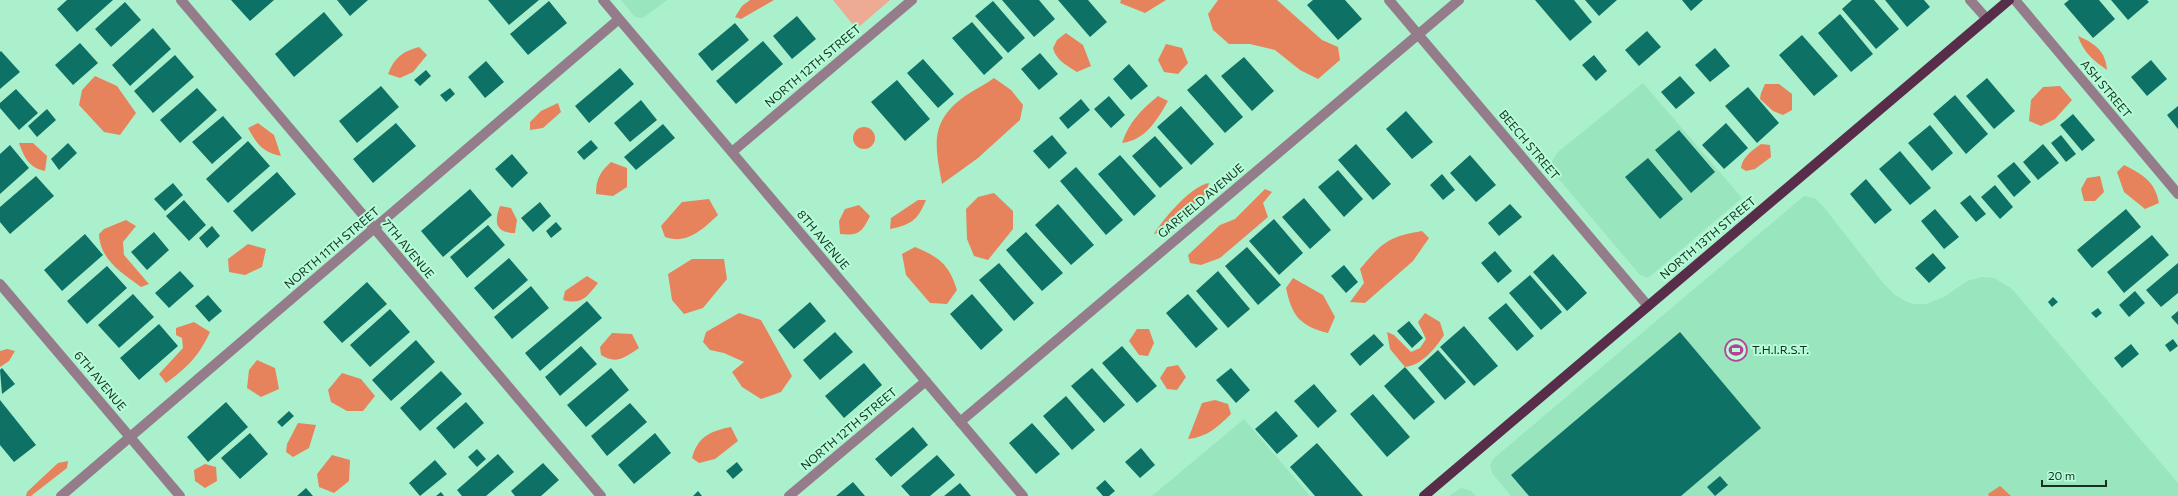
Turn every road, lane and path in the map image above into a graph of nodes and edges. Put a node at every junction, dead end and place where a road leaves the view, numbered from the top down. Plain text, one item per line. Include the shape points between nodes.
1 (181, 0) edge
2 (603, 0) edge
3 (912, 0) edge
4 (1390, 0) edge
5 (1459, 0) edge
6 (1970, 0) edge
7 (2009, 0) edge
8 (2015, 0) edge
9 (619, 19) junction
10 (1987, 19) junction
11 (1418, 34) junction
12 (732, 152) junction
13 (2178, 194) edge
14 (374, 228) junction
15 (0, 284) edge
16 (1648, 306) junction
17 (926, 381) junction
18 (960, 422) junction
19 (130, 437) junction
20 (61, 496) edge
21 (180, 496) edge
22 (601, 496) edge
23 (789, 496) edge
24 (1023, 496) edge
25 (1424, 496) edge

1 - 14 street, 7TH AVENUE
2 - 9 street, 8TH AVENUE
3 - 12 street, NORTH 12TH STREET
4 - 11 street, BEECH STREET
5 - 11 street, GARFIELD AVENUE
6 - 10 street
7 - 10 main road, NORTH 13TH STREET
8 - 13 street, ASH STREET
9 - 12 street, 8TH AVENUE
9 - 14 street, NORTH 11TH STREET
10 - 16 main road, NORTH 13TH STREET
11 - 16 street, BEECH STREET
11 - 18 street, GARFIELD AVENUE
12 - 17 street, 8TH AVENUE
14 - 19 street, NORTH 11TH STREET
14 - 22 street, 7TH AVENUE
15 - 19 street, 6TH AVENUE
16 - 25 main road, NORTH 13TH STREET
17 - 18 street, 8TH AVENUE
17 - 23 street, NORTH 12TH STREET
18 - 24 street, 8TH AVENUE
19 - 20 street, NORTH 11TH STREET
19 - 21 street, 6TH AVENUE

